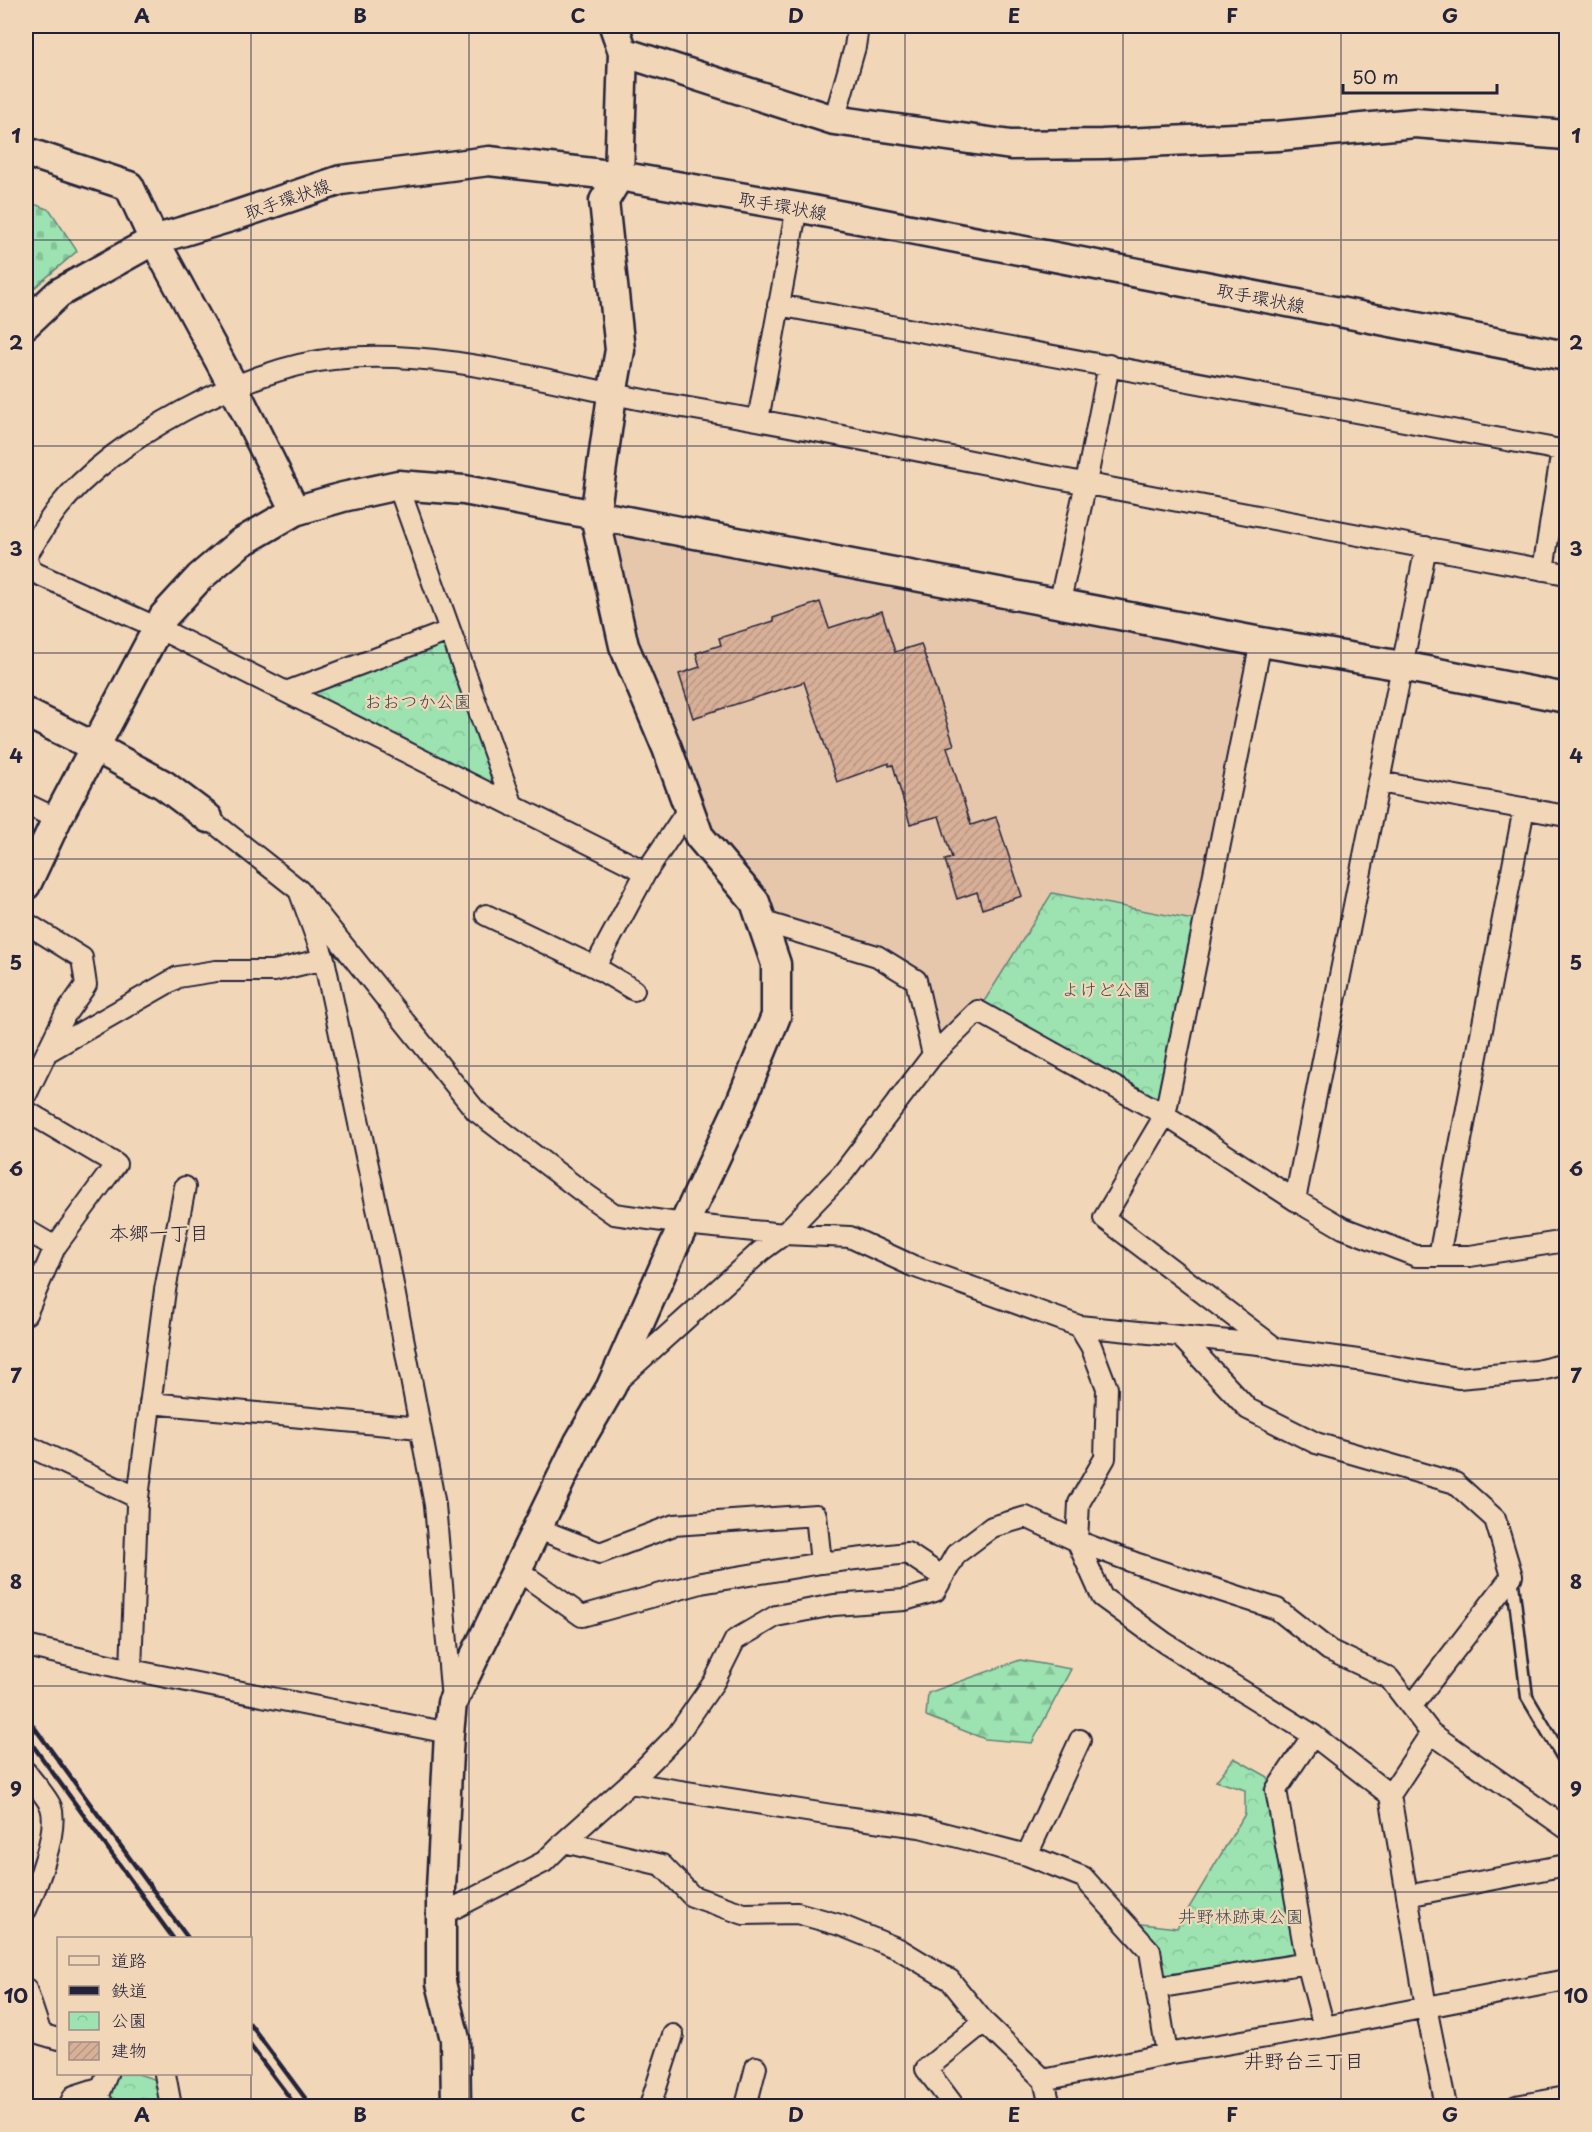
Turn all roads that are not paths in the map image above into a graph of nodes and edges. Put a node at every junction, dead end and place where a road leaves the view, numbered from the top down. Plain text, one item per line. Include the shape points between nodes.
1 (614, 26) edge
2 (858, 26) edge
3 (623, 52) junction
4 (834, 120) junction
5 (1566, 135) edge
6 (26, 152) edge
7 (619, 176) junction
8 (796, 207) junction
9 (154, 240) junction
10 (779, 303) junction
11 (26, 324) edge
12 (1566, 356) edge
13 (1109, 365) junction
14 (233, 388) junction
15 (612, 395) junction
16 (758, 420) junction
17 (1564, 451) edge
18 (1086, 483) junction
19 (398, 485) junction
20 (295, 511) junction
21 (595, 516) junction
22 (1426, 547) junction
23 (1543, 570) junction
24 (1566, 574) edge
25 (1059, 604) junction
26 (158, 628) junction
27 (449, 631) junction
28 (1261, 642) junction
29 (1402, 666) junction
30 (286, 692) junction
31 (1566, 698) edge
32 (26, 713) edge
33 (95, 747) junction
34 (1379, 782) junction
35 (26, 804) edge
36 (513, 806) junction
37 (689, 808) junction
38 (1524, 808) junction
39 (1566, 816) edge
40 (208, 818) joint
41 (57, 819) junction
42 (646, 872) junction
43 (26, 885) edge
44 (298, 890) junction
45 (486, 915) dead end
46 (761, 921) junction
47 (26, 924) edge
48 (324, 959) junction
49 (595, 967) junction
50 (634, 990) dead end
51 (47, 1052) junction
52 (933, 1055) junction
53 (26, 1095) edge
54 (26, 1111) edge
55 (1166, 1115) junction
56 (185, 1187) dead end
57 (1295, 1200) junction
58 (684, 1224) junction
59 (26, 1230) edge
60 (784, 1234) junction
61 (1566, 1240) edge
62 (56, 1247) junction
63 (1439, 1256) junction
64 (26, 1314) edge
65 (1079, 1326) junction
66 (1180, 1336) junction
67 (1276, 1349) junction
68 (1566, 1364) edge
69 (611, 1387) junction
70 (150, 1403) junction
71 (420, 1428) junction
72 (26, 1445) edge
73 (138, 1498) junction
74 (536, 1528) junction
75 (1077, 1541) junction
76 (821, 1563) junction
77 (516, 1569) junction
78 (1512, 1576) junction
79 (944, 1577) junction
80 (26, 1646) edge
81 (131, 1670) junction
82 (452, 1703) junction
83 (1411, 1707) junction
84 (448, 1733) junction
85 (1431, 1733) junction
86 (1313, 1735) junction
87 (1080, 1740) dead end
88 (1566, 1763) edge
89 (26, 1772) edge
90 (630, 1783) junction
91 (1390, 1795) junction
92 (1566, 1828) edge
93 (564, 1842) junction
94 (1027, 1855) junction
95 (1566, 1865) edge
96 (31, 1887) edge
97 (1407, 1896) junction
98 (26, 1911) edge
99 (441, 1915) junction
100 (1307, 1964) junction
101 (1566, 1980) edge
102 (1156, 1988) junction
103 (26, 1989) edge
104 (1426, 2007) junction
105 (984, 2022) junction
106 (1324, 2027) junction
107 (673, 2035) dead end
108 (57, 2039) edge
109 (1167, 2054) junction
110 (756, 2067) dead end
111 (165, 2075) edge
112 (1044, 2080) junction
113 (104, 2089) edge
114 (1566, 2097) edge
115 (69, 2106) edge
116 (171, 2106) edge
117 (456, 2106) edge
118 (650, 2106) edge
119 (746, 2106) edge
120 (954, 2106) edge
121 (1050, 2106) edge
122 (1446, 2106) edge
123 (1516, 2106) edge

1 - 3 street
2 - 4 street
3 - 4 street
3 - 7 street
4 - 5 street via 1011,145 1278,136 1415,123
6 - 9 street via 129,186
7 - 8 street, 取手環状線
7 - 9 street, 取手環状線 via 489,161 341,180
7 - 15 street via 604,201 620,350
8 - 10 street
8 - 12 street, 取手環状線
9 - 11 street, 取手環状線 via 59,293
9 - 14 street
10 - 13 street
10 - 16 street
13 - 17 street
13 - 18 street
14 - 15 street via 276,371 332,359 419,357 523,374
14 - 20 street
14 - 26 street via 181,411 105,460 58,507 27,556 31,571
15 - 16 street
15 - 21 street
16 - 18 street
17 - 23 street
18 - 22 street
18 - 25 street
19 - 20 street
19 - 21 street via 464,490
19 - 27 street
20 - 26 street via 240,543 200,577
21 - 25 street
21 - 37 street via 624,646
22 - 23 street
22 - 29 street
23 - 24 street
25 - 28 street
26 - 30 street
26 - 33 street
27 - 30 street
27 - 36 street
28 - 29 street
28 - 55 street
29 - 31 street
29 - 34 street
30 - 36 street
32 - 33 street
33 - 40 street via 164,785
33 - 41 street
34 - 38 street
34 - 57 street
35 - 41 street
36 - 42 street
37 - 42 street
37 - 46 street via 699,836 755,902
38 - 39 street
38 - 63 street
40 - 44 street
41 - 43 street
42 - 49 street
44 - 48 street
44 - 58 street via 476,1111 614,1214
45 - 49 street
46 - 52 street via 877,956 916,980
46 - 58 street via 776,964 776,1016
47 - 51 street via 82,958 86,985 65,1015
48 - 51 street via 274,971 216,971 178,977
48 - 71 street
49 - 50 street
51 - 53 street
52 - 55 street via 978,1011
52 - 60 street via 843,1173
54 - 62 street via 116,1164
55 - 57 street
55 - 67 street via 1104,1218
56 - 70 street via 165,1290
57 - 63 street via 1343,1228 1416,1256
58 - 60 street
58 - 69 street
59 - 62 street
60 - 65 street via 850,1238 913,1266
60 - 69 street
61 - 63 street via 1470,1256
62 - 64 street
65 - 66 street
65 - 75 street via 1107,1388 1104,1458 1079,1503
66 - 67 street
66 - 78 street via 1248,1410 1317,1443 1455,1483 1495,1519
67 - 68 street via 1458,1378 1537,1371
69 - 74 street
70 - 71 street
70 - 73 street
71 - 82 street via 435,1504
72 - 73 street
73 - 81 street
74 - 76 street via 600,1553 674,1525 816,1515
74 - 77 street
75 - 79 street via 1026,1517 992,1527 956,1554
75 - 83 street via 1277,1608 1329,1650 1389,1678
75 - 86 street via 1102,1597 1165,1643
76 - 77 street via 701,1583 582,1616
76 - 79 street via 907,1553
77 - 82 street
78 - 83 street
78 - 88 lane via 1527,1697
79 - 90 street via 935,1591 905,1600 834,1605 776,1616 735,1640 714,1682 677,1735
80 - 81 street
81 - 84 street
82 - 84 street
83 - 85 street
84 - 99 street
85 - 91 street
85 - 92 street
86 - 91 street
86 - 100 street via 1276,1790
87 - 94 street
89 - 96 street via 51,1806 52,1836
90 - 93 street
90 - 94 street via 920,1827
91 - 97 street
93 - 99 street via 544,1862
93 - 105 street via 662,1865 692,1896 744,1914 796,1913 840,1925 899,1949 950,1980
94 - 102 street via 1083,1877 1150,1951
95 - 97 street
96 - 98 street
97 - 104 street
99 - 117 street via 441,1983 455,2039
100 - 102 street
100 - 106 street
101 - 104 street
102 - 109 street
103 - 108 street via 41,2034
104 - 106 street
104 - 122 street
105 - 112 street
105 - 120 street via 926,2069
106 - 109 street
107 - 118 street
109 - 112 street
110 - 119 street
111 - 116 street
112 - 121 street
113 - 115 street via 74,2096
114 - 123 street

